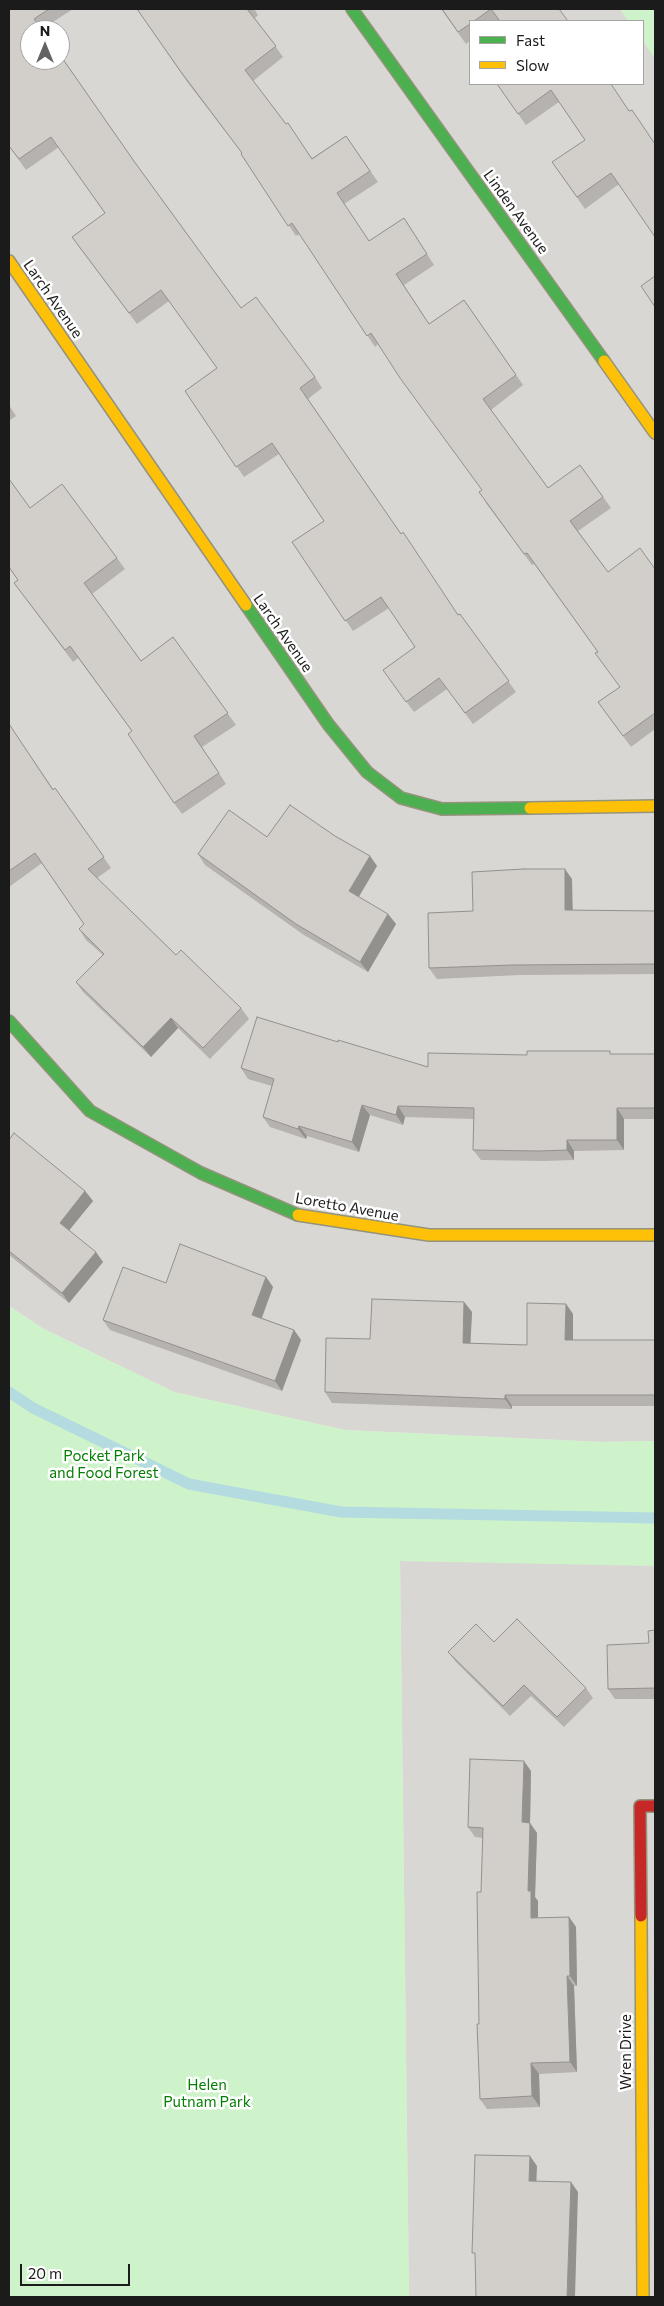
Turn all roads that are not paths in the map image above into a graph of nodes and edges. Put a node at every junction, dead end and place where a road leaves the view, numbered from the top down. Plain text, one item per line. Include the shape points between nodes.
1 (352, 9) edge
2 (9, 262) edge
3 (655, 432) edge
4 (655, 806) edge
5 (9, 1021) edge
6 (655, 1235) edge
7 (655, 1806) edge
8 (643, 2297) edge

1 - 3 street, Linden Avenue
2 - 4 street, Larch Avenue via 328,724 367,772 401,798 442,810
5 - 6 street, Loretto Avenue via 90,1111 201,1173 292,1214 429,1235
7 - 8 street, Wren Drive via 640,1806

